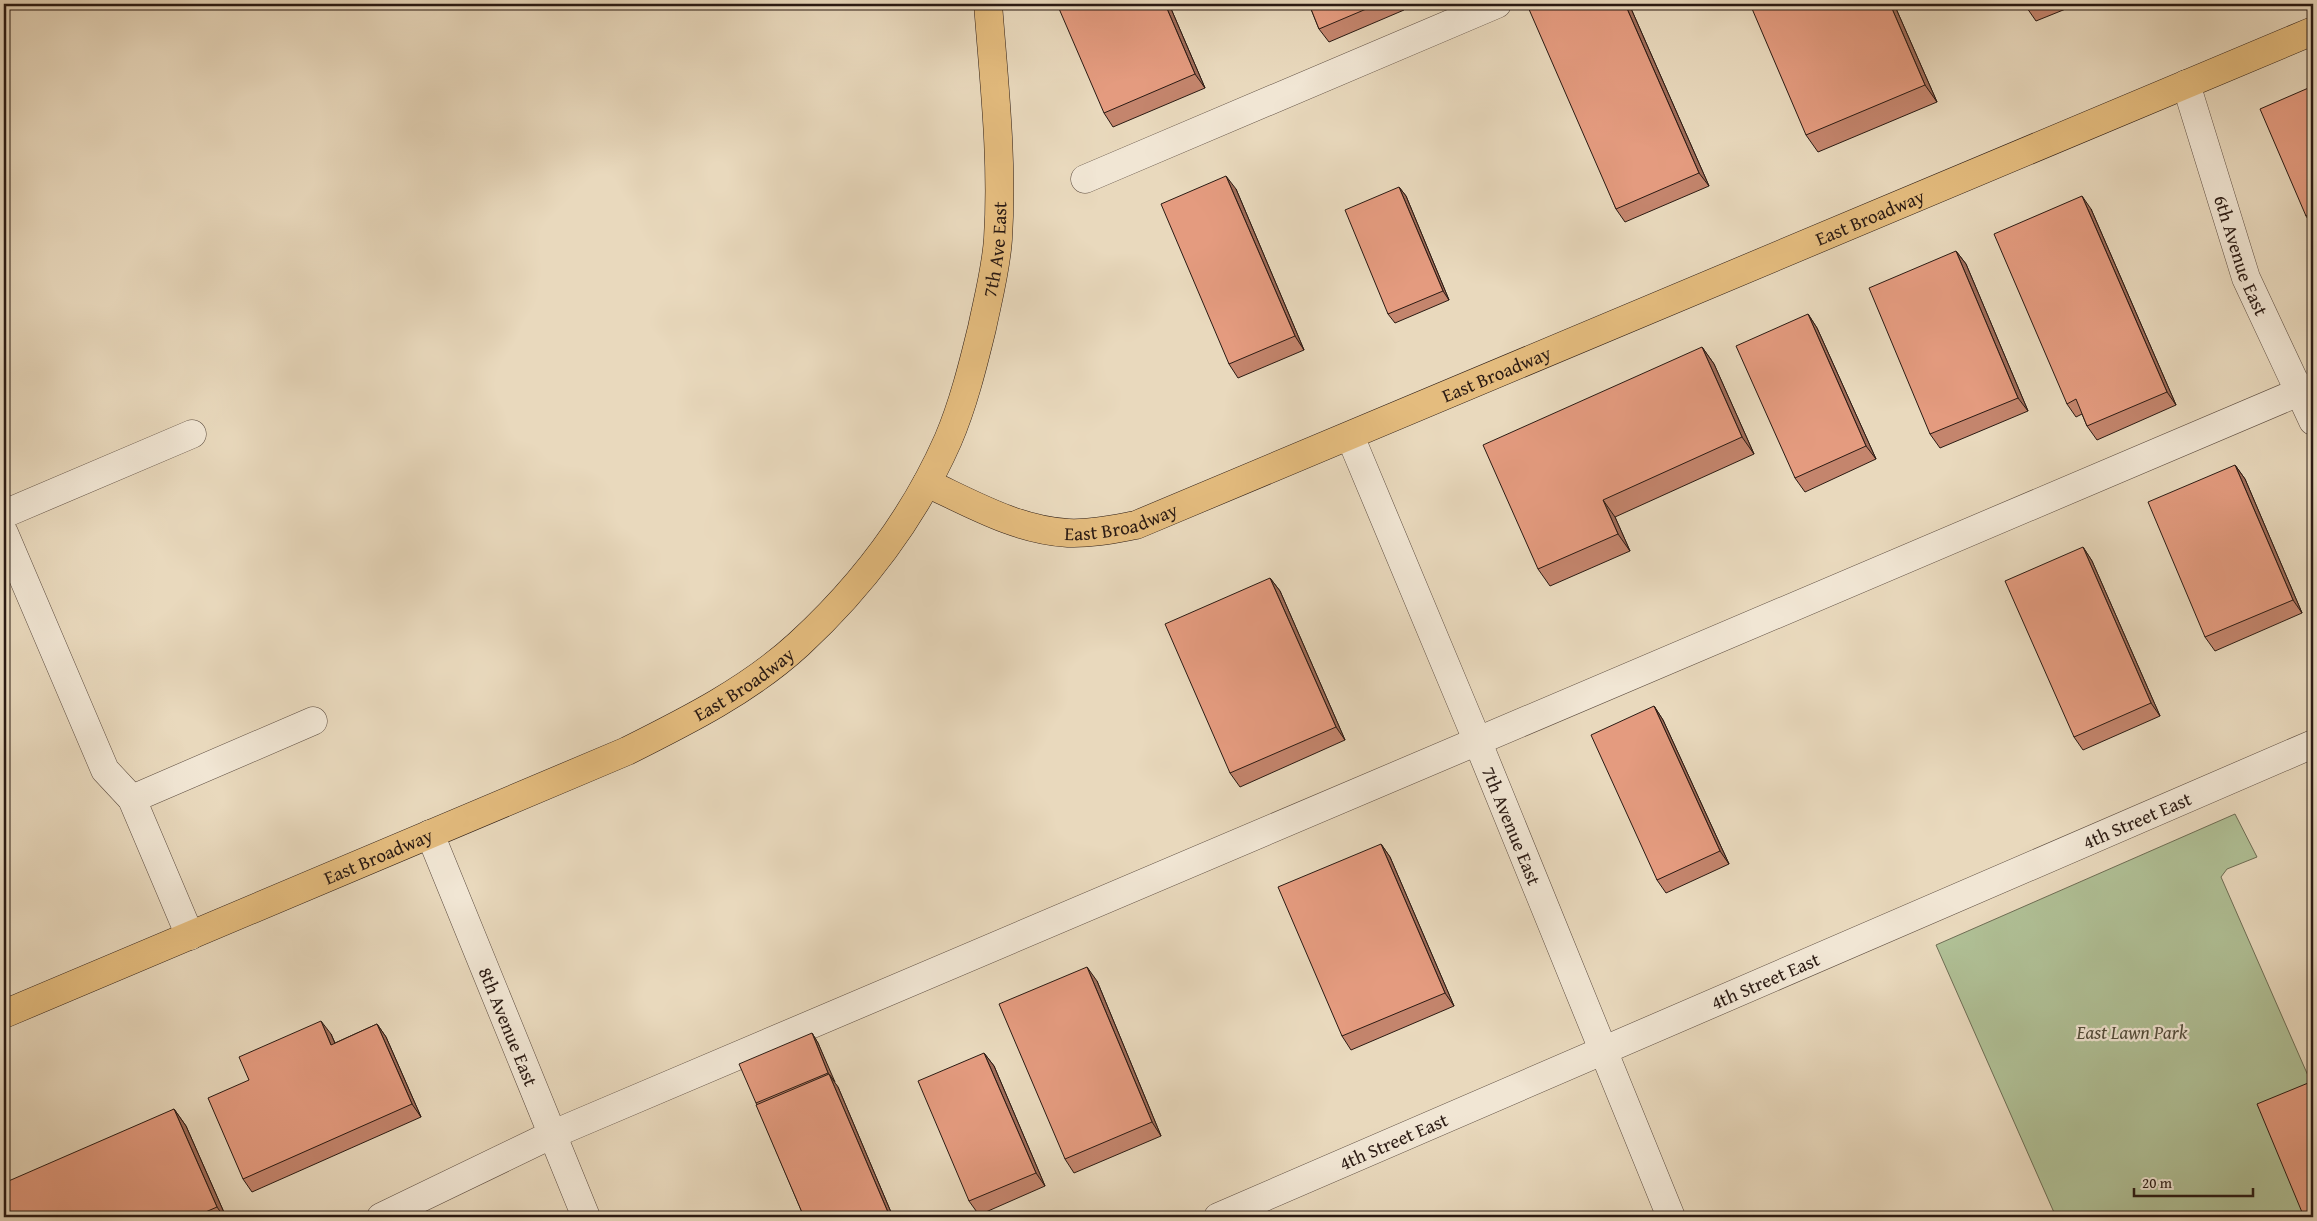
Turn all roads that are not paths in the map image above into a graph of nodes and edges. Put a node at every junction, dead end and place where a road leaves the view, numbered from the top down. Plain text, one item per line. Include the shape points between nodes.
1 (988, 4) edge
2 (1497, 4) edge
3 (2313, 31) edge
4 (2186, 84) junction
5 (1085, 178) dead end
6 (2306, 389) edge
7 (2313, 420) edge
8 (192, 434) dead end
9 (1350, 436) junction
10 (927, 483) junction
11 (4, 514) edge
12 (4, 533) edge
13 (313, 721) dead end
14 (1477, 740) junction
15 (2313, 744) edge
16 (132, 799) junction
17 (430, 834) junction
18 (190, 936) junction
19 (4, 1014) edge
20 (1604, 1050) junction
21 (551, 1134) junction
22 (381, 1217) edge
23 (586, 1217) edge
24 (1218, 1217) edge
25 (1671, 1217) edge

1 - 10 main road, 7th Ave East via 998,126 998,241 974,361 948,439
2 - 5 street
3 - 4 main road, East Broadway
4 - 6 street, 6th Avenue East via 2246,278
4 - 9 main road, East Broadway
6 - 7 street, 6th Avenue East
6 - 14 street
8 - 11 street
9 - 10 main road, East Broadway via 1136,525 1100,532 1067,533 1030,527 995,516
9 - 14 street, 7th Avenue East
10 - 17 main road, East Broadway via 893,538 850,591 799,644 743,687 684,723 627,751
12 - 16 street via 105,770
13 - 16 street
14 - 20 street, 7th Avenue East
14 - 21 street
15 - 20 street, 4th Street East
16 - 18 street
17 - 18 main road, East Broadway
17 - 21 street, 8th Avenue East
18 - 19 main road, East Broadway
20 - 24 street, 4th Street East
20 - 25 street, 7th Avenue East
21 - 22 street
21 - 23 street, 8th Avenue East

